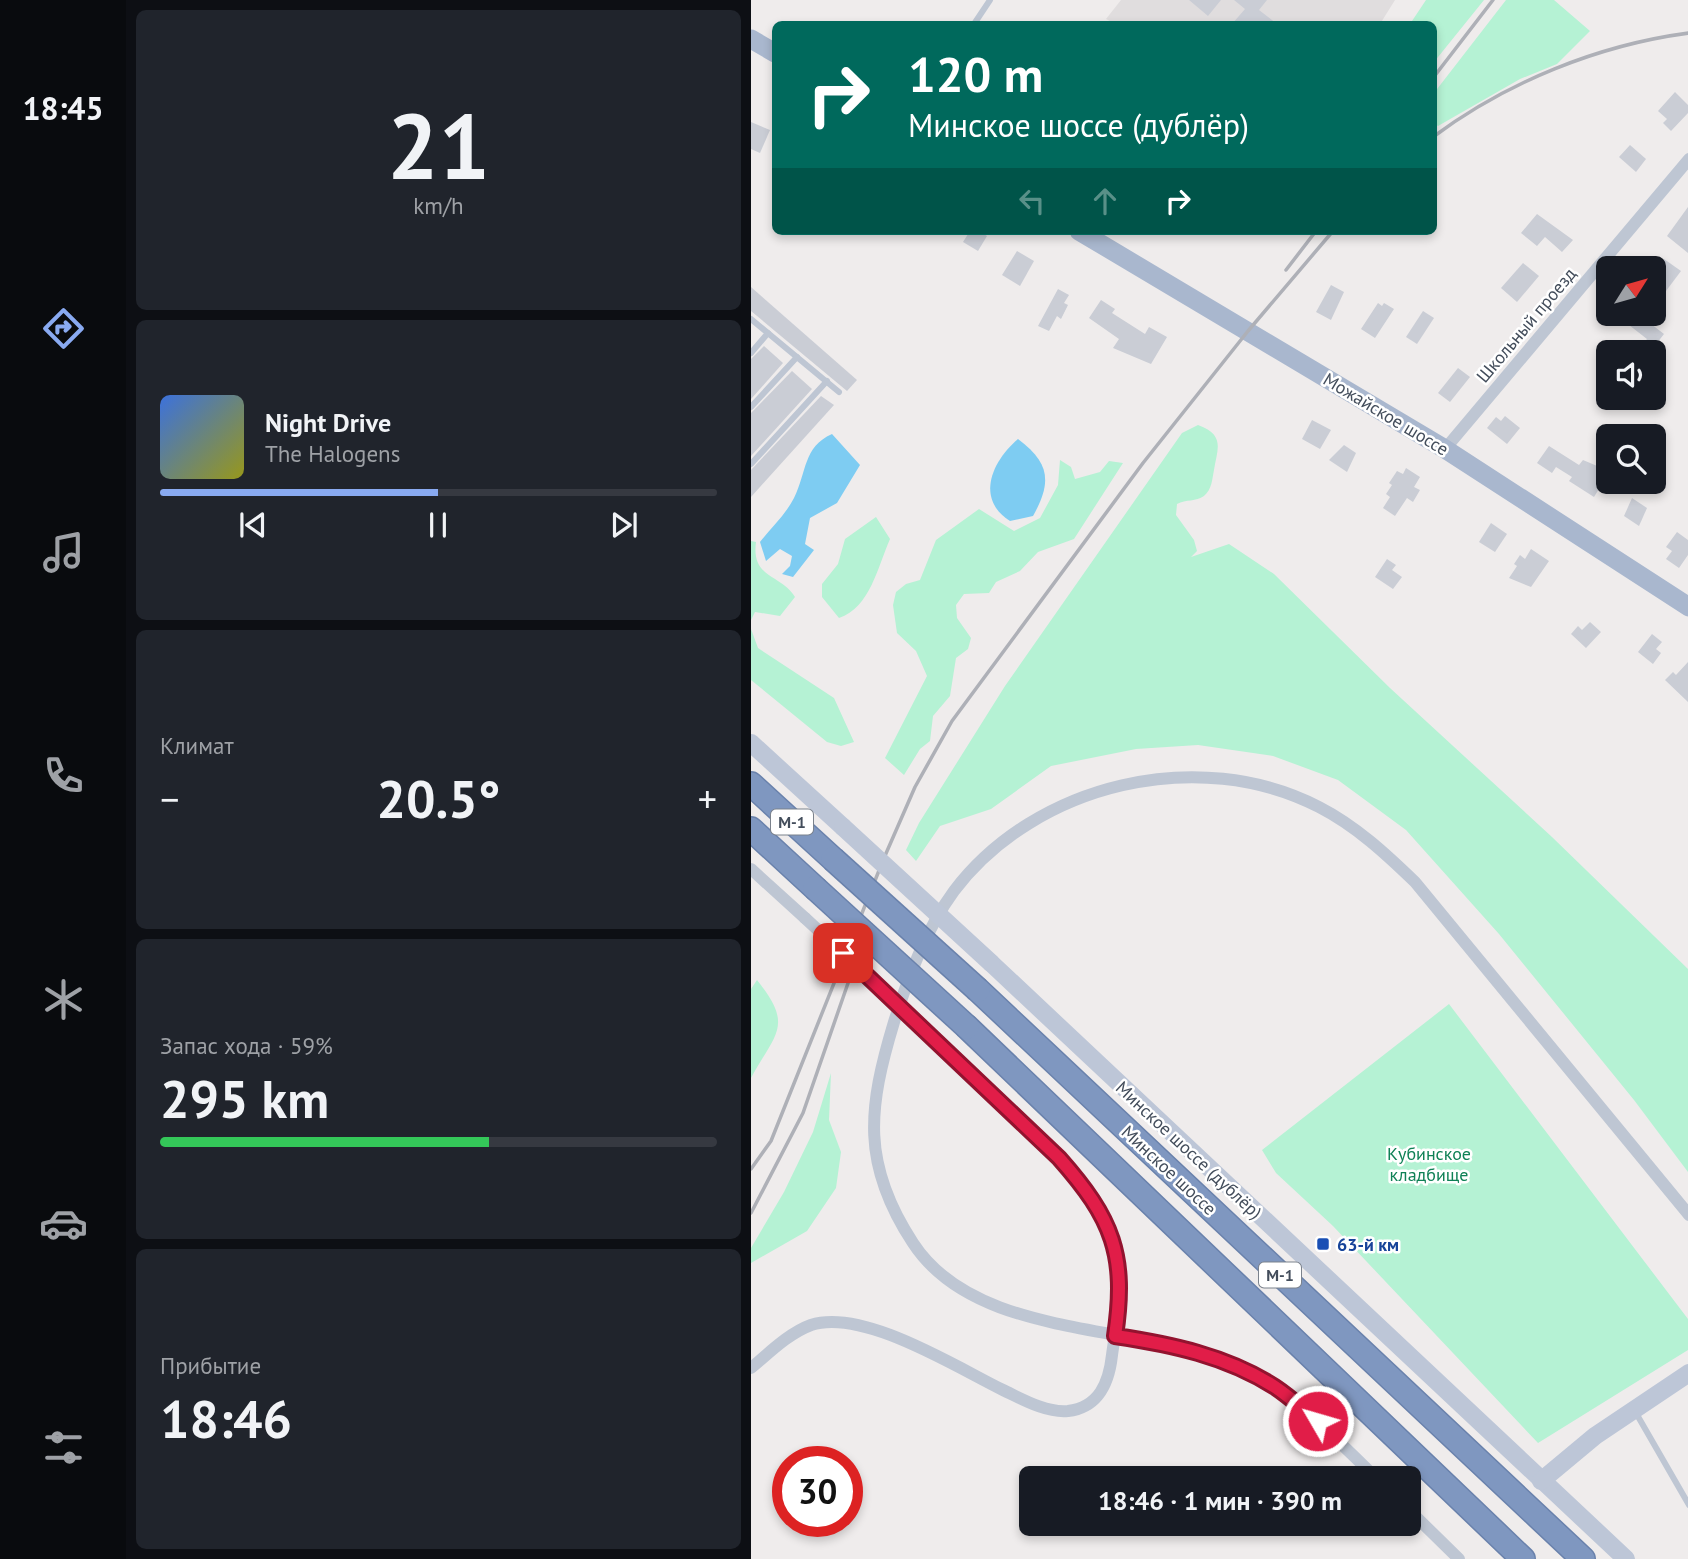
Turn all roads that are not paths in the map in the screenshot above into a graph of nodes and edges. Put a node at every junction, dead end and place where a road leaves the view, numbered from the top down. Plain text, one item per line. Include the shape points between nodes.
1 (990, 0) edge
2 (976, 21) edge
3 (751, 39) edge
4 (772, 51) edge
5 (1688, 159) edge
6 (1086, 235) edge
7 (751, 319) edge
8 (769, 334) junction
9 (751, 353) edge
10 (797, 357) junction
11 (827, 381) junction
12 (839, 392) dead end
13 (751, 407) edge
14 (1445, 449) junction
15 (751, 464) edge
16 (1688, 607) edge
17 (751, 743) edge
18 (751, 784) edge
19 (751, 829) edge
20 (751, 869) edge
21 (1688, 1215) edge
22 (1115, 1336) junction
23 (751, 1368) edge
24 (1688, 1373) edge
25 (1634, 1409) junction
26 (1364, 1466) edge
27 (1541, 1481) junction
28 (1688, 1505) edge
29 (1421, 1522) edge
30 (1459, 1559) edge
31 (1523, 1559) edge
32 (1583, 1559) edge
33 (1626, 1559) edge

1 - 2 lane
3 - 4 main road
5 - 14 street, Школьный проезд
6 - 14 main road, Можайское шоссе
7 - 8 lane
8 - 9 lane
8 - 10 lane
10 - 11 lane
10 - 13 lane
11 - 12 lane
11 - 15 lane
14 - 16 main road, Можайское шоссе
17 - 27 main road, Минское шоссе (дублёр), bridge
18 - 32 highway, Минское шоссе / М-1, bridge via 978,990
19 - 31 highway, Минское шоссе / М-1, bridge via 967,1027
20 - 22 street, bridge via 955,1057 1088,1190 1110,1229 1119,1264
21 - 22 street via 1458,932 1371,839 1319,806 1265,785 1208,776 1113,786 1024,827 953,892 904,989 879,1071 872,1126 878,1171 895,1211 914,1246 943,1274 979,1298 1020,1314
22 - 23 street via 1104,1387 1094,1402 1065,1411 1034,1405 905,1342 858,1325 812,1325
22 - 26 street via 1174,1345 1274,1387 1318,1421
24 - 25 main road
25 - 27 main road
25 - 28 lane
27 - 33 main road, Минское шоссе (дублёр)
29 - 30 street

